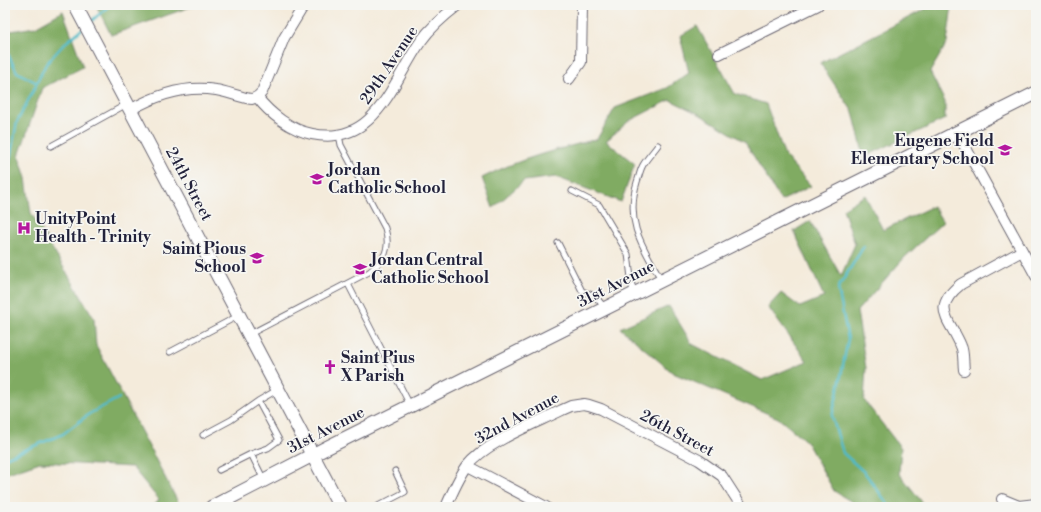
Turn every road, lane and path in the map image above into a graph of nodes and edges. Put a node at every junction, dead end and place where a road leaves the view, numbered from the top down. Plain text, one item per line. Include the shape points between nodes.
1 (75, 5) edge
2 (304, 5) edge
3 (458, 5) edge
4 (582, 5) edge
5 (818, 5) edge
6 (719, 54) dead end
7 (569, 80) dead end
8 (1036, 93) edge
9 (257, 97) junction
10 (129, 107) junction
11 (957, 132) junction
12 (340, 135) junction
13 (658, 145) dead end
14 (51, 146) dead end
15 (572, 191) dead end
16 (558, 243) dead end
17 (1022, 251) junction
18 (1036, 276) edge
19 (662, 280) junction
20 (348, 284) junction
21 (633, 295) junction
22 (606, 308) junction
23 (239, 316) junction
24 (249, 334) junction
25 (170, 352) dead end
26 (964, 370) dead end
27 (278, 390) junction
28 (258, 401) junction
29 (584, 404) joint
30 (410, 406) junction
31 (203, 435) dead end
32 (251, 454) junction
33 (313, 456) junction
34 (468, 466) junction
35 (219, 470) dead end
36 (395, 471) dead end
37 (264, 480) junction
38 (1002, 499) dead end
39 (1036, 504) edge
40 (212, 507) edge
41 (340, 507) edge
42 (376, 507) edge
43 (446, 507) edge
44 (546, 507) edge
45 (742, 507) edge

1 - 10 street, 24th Street
2 - 9 street via 284,38 262,92
3 - 12 street, 29th Avenue via 422,40 378,110 366,123
4 - 7 street via 581,62
5 - 6 street
8 - 11 street, 31st Avenue
9 - 10 street via 252,99 228,92 189,89 163,94
9 - 12 street, 29th Avenue via 267,109 297,129 328,137
10 - 14 lane
10 - 23 street, 24th Street
11 - 17 street
11 - 19 street, 31st Avenue
12 - 20 lane via 342,145 385,228 388,240 381,262
13 - 19 lane via 642,166 634,192 632,210 635,227
15 - 21 lane via 599,205 628,254
16 - 22 lane via 582,291 595,296
17 - 18 street
17 - 26 street via 961,284 946,302 944,315 962,347
19 - 21 street, 31st Avenue
20 - 24 lane
20 - 30 lane
21 - 22 street, 31st Avenue
22 - 30 street, 31st Avenue
23 - 24 street, 24th Street
23 - 25 lane
24 - 27 street, 24th Street
27 - 28 lane
27 - 33 street, 24th Street
28 - 31 lane
28 - 32 lane via 279,440 268,448
29 - 34 street, 32nd Avenue via 562,410 488,447
29 - 45 street, 26th Street via 601,409 712,469 722,476
30 - 33 street, 31st Avenue
32 - 35 lane
32 - 37 lane
33 - 37 street, 31st Avenue
33 - 41 street, 24th Street
34 - 43 street, 32nd Avenue via 457,482
34 - 44 street
36 - 42 lane via 405,492
37 - 40 street, 31st Avenue
38 - 39 street via 1019,506

